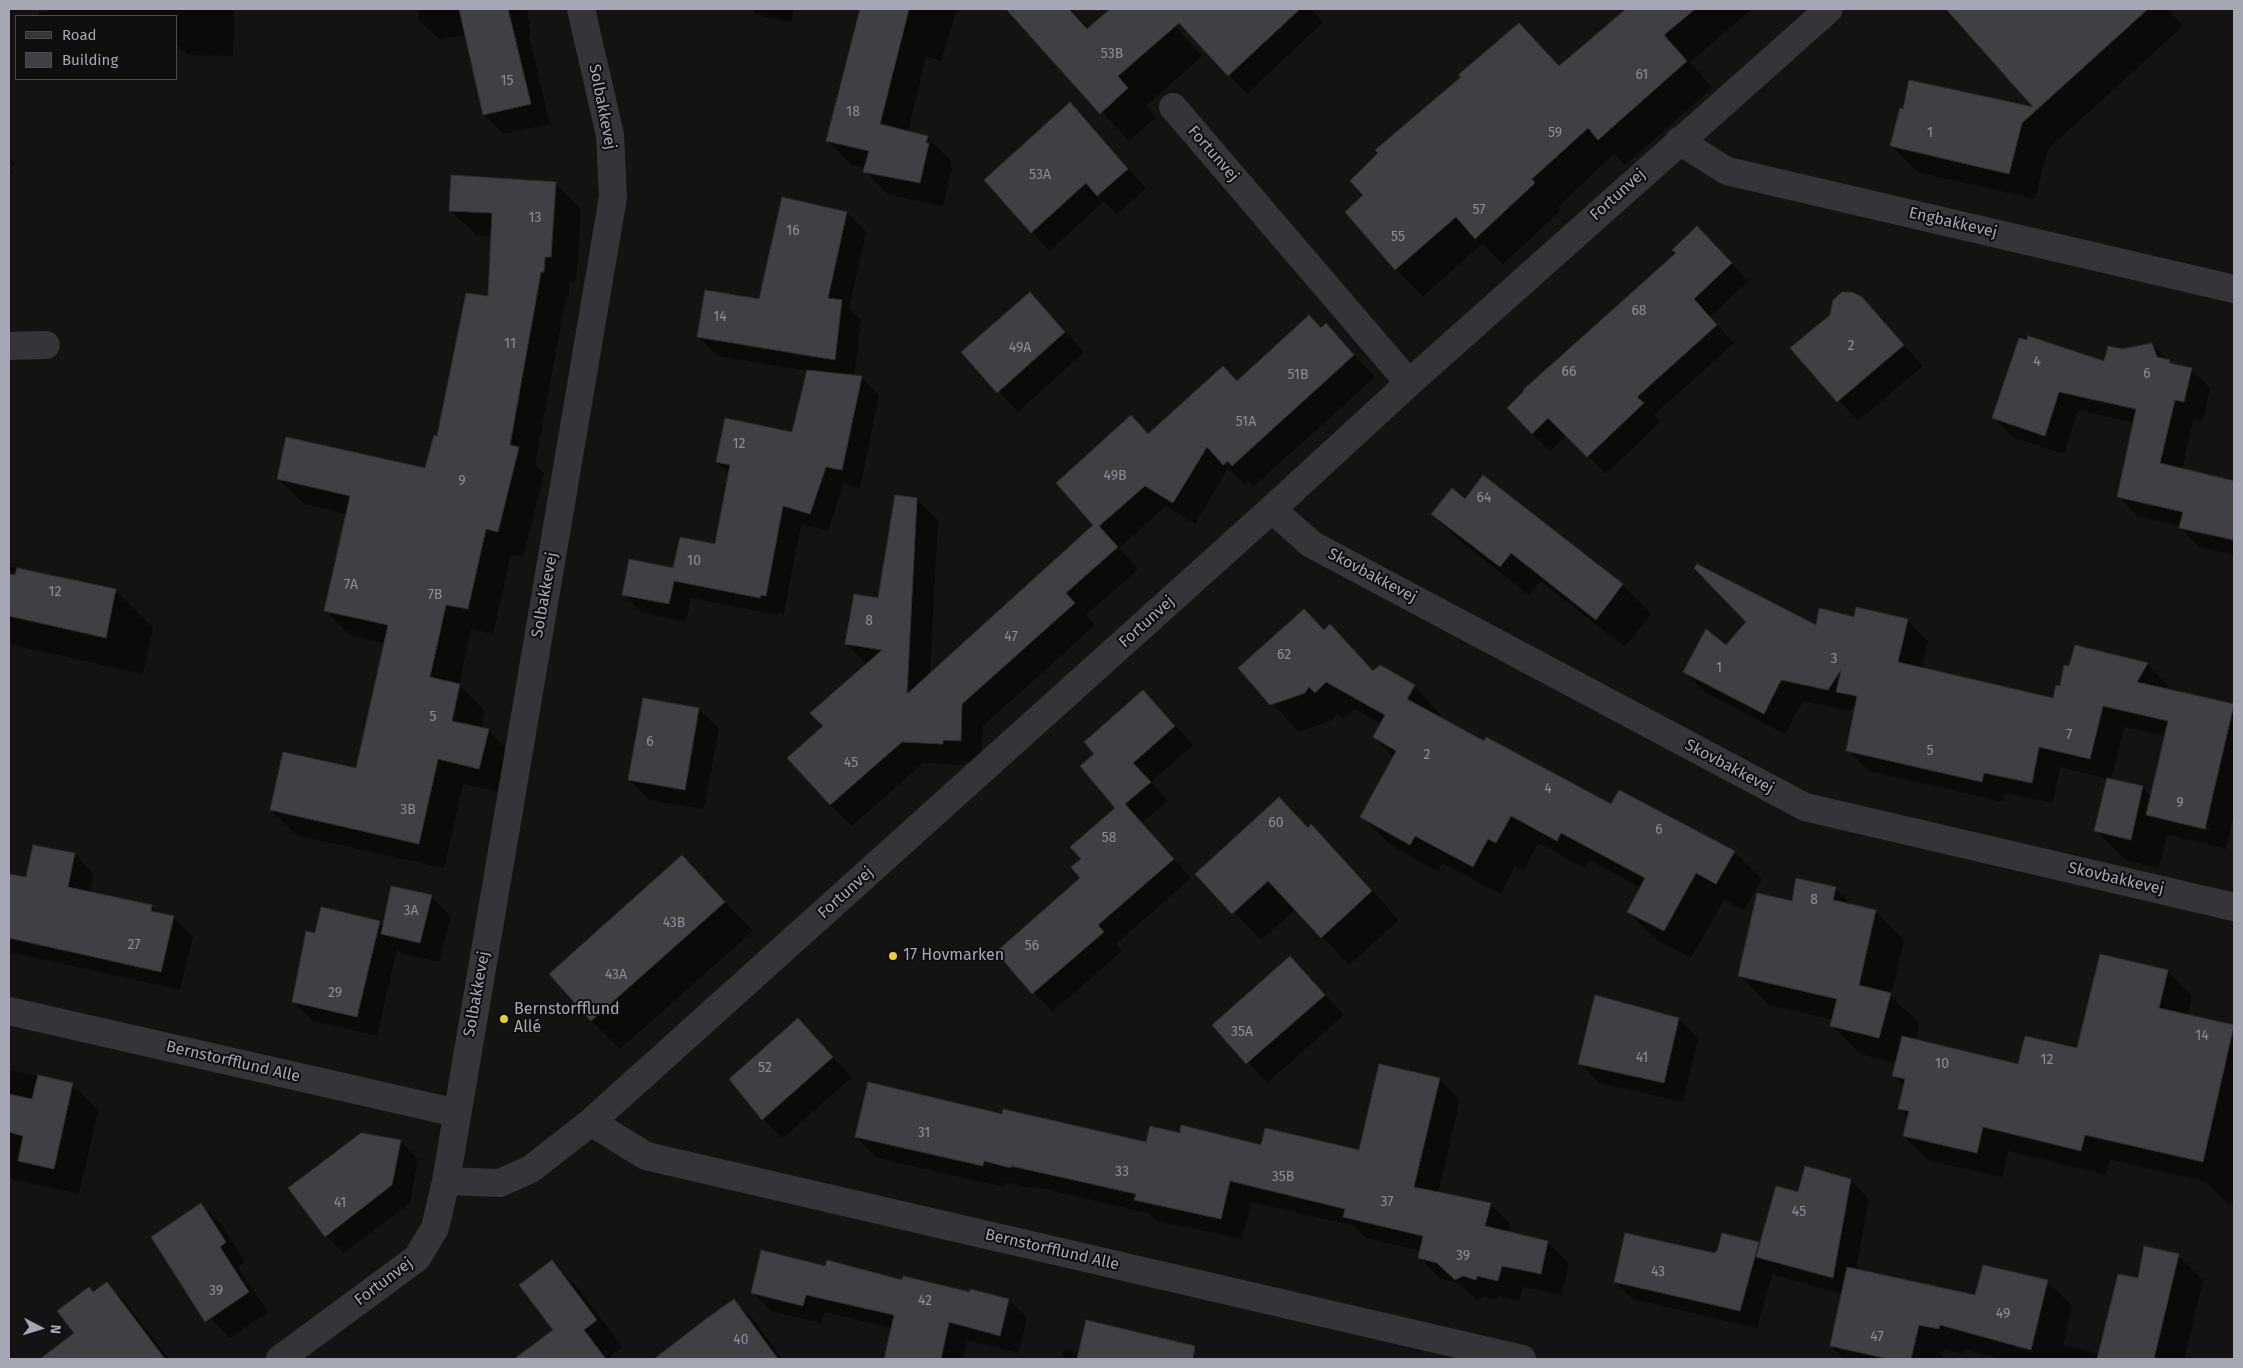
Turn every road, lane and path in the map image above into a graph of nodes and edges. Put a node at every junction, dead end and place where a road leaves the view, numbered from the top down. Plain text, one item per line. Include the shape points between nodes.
1 (581, 9) edge
2 (1829, 9) edge
3 (1173, 107) dead end
4 (1679, 141) junction
5 (2234, 289) edge
6 (46, 345) dead end
7 (9, 346) edge
8 (1409, 382) junction
9 (1272, 509) junction
10 (2234, 907) edge
11 (9, 1011) edge
12 (457, 1113) junction
13 (591, 1122) junction
14 (446, 1182) junction
15 (280, 1359) edge
16 (1522, 1359) edge

1 - 12 street, Solbakkevej via 610,136 613,197
2 - 4 street, Fortunvej
3 - 8 street, Fortunvej
4 - 5 street, Engbakkevej via 1727,171
4 - 8 street, Fortunvej
6 - 7 street
8 - 9 street, Fortunvej
9 - 10 street, Skovbakkevej via 1311,544 1805,807
9 - 13 street, Fortunvej
11 - 12 street, Bernstorfflund Alle
12 - 14 street, Solbakkevej
13 - 14 street, Fortunvej via 531,1168 500,1183
13 - 16 street, Bernstorfflund Alle via 646,1156
14 - 15 street, Fortunvej via 434,1228 416,1258

